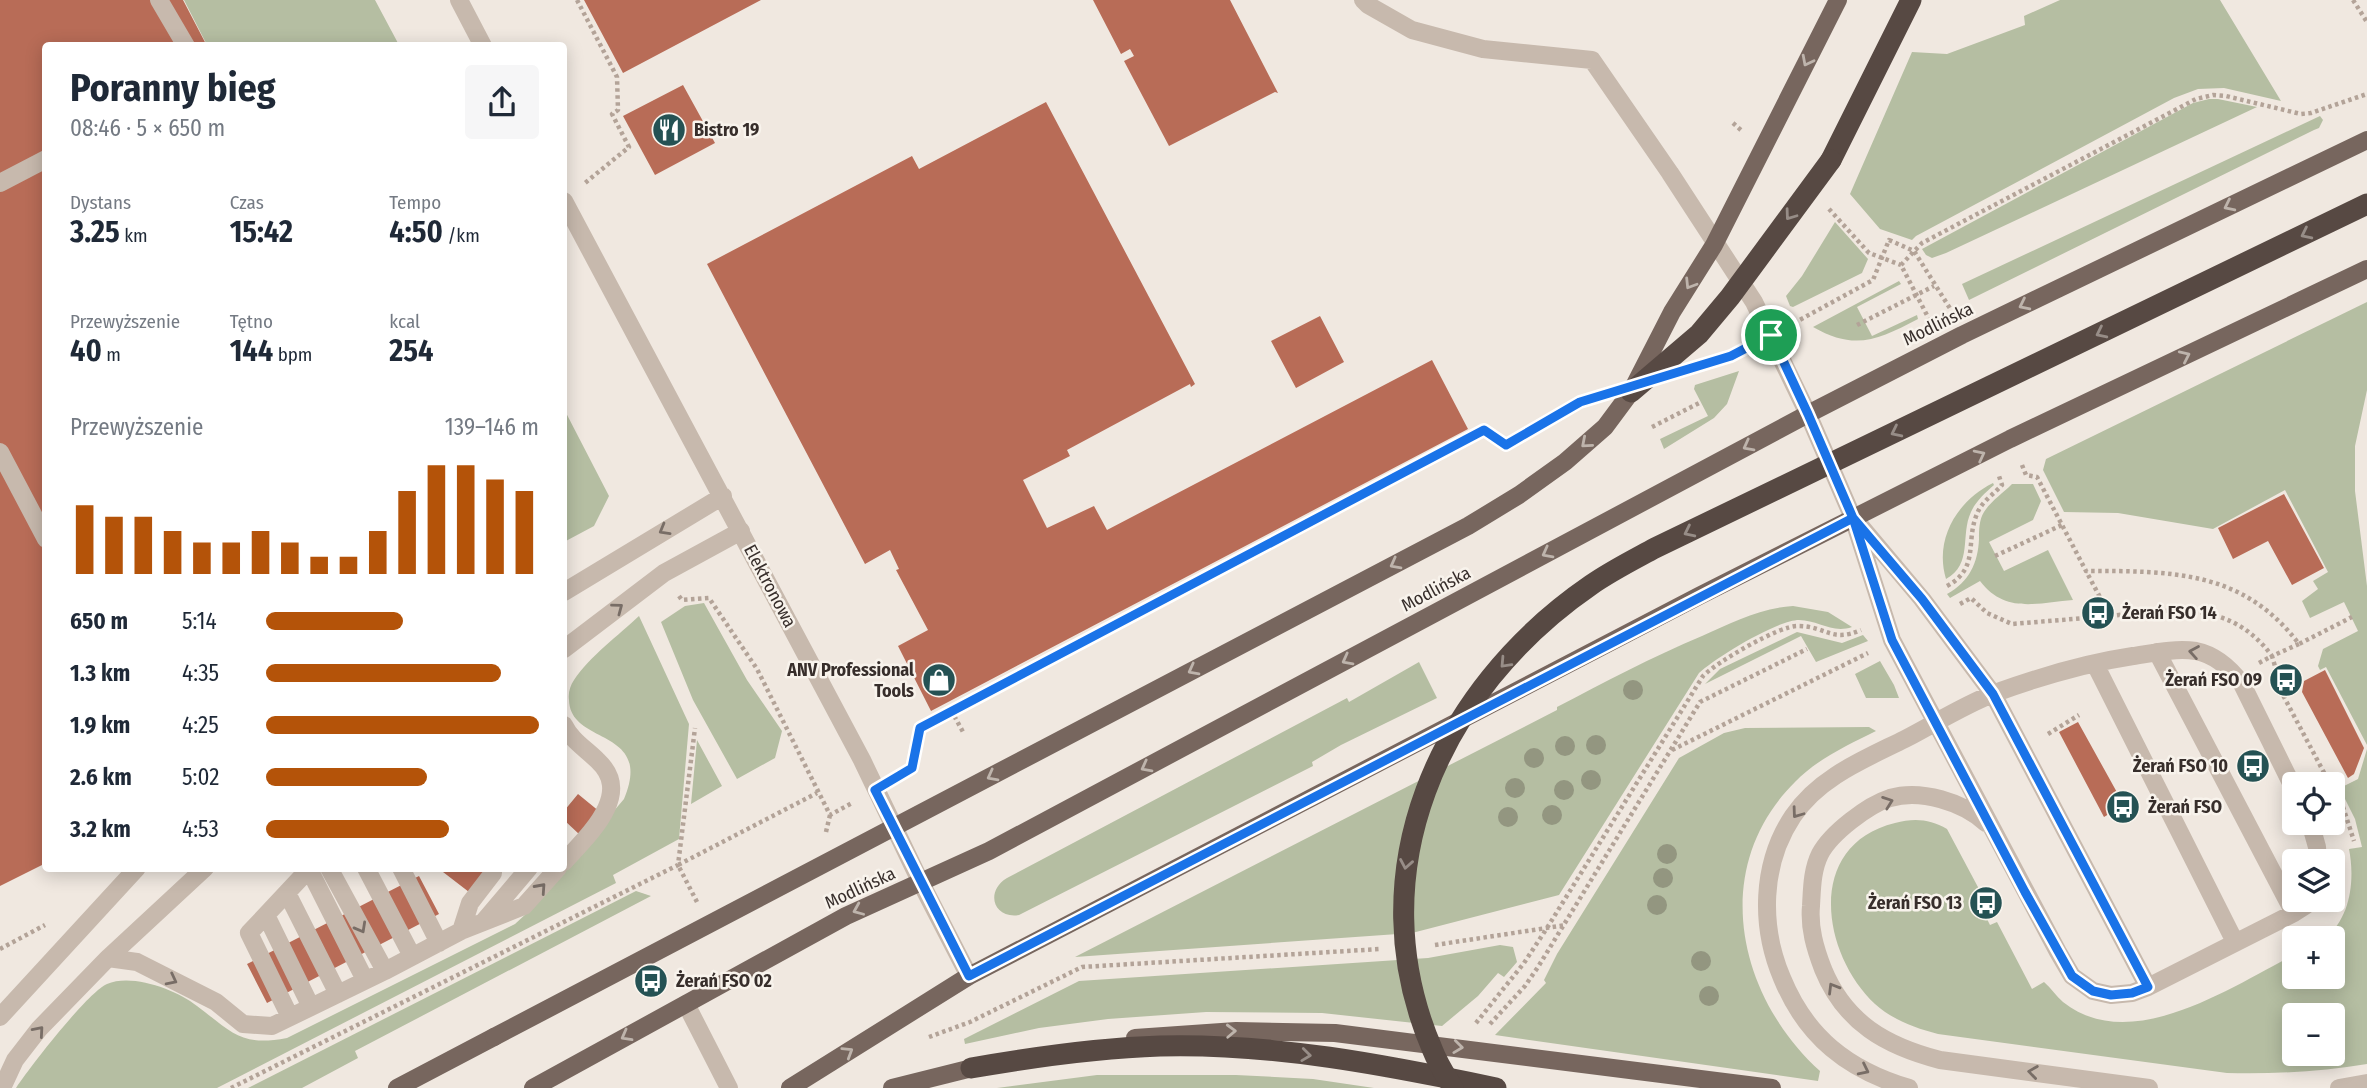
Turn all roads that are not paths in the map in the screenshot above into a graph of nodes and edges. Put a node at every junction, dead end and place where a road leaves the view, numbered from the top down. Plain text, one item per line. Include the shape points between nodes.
1 (159, 0) edge
2 (459, 0) edge
3 (1363, 0) edge
4 (1838, 0) edge
5 (1911, 0) edge
6 (184, 42) edge
7 (481, 42) edge
8 (2367, 141) edge
9 (42, 161) edge
10 (0, 183) edge
11 (2367, 204) edge
12 (567, 207) edge
13 (2367, 270) edge
14 (1631, 392) junction
15 (1808, 414) junction
16 (0, 452) edge
17 (723, 496) junction
18 (1853, 518) junction
19 (42, 531) edge
20 (741, 531) junction
21 (567, 590) edge
22 (567, 650) edge
23 (2157, 652) junction
24 (2095, 664) junction
25 (1993, 694) junction
26 (1935, 723) junction
27 (567, 734) edge
28 (2286, 772) edge
29 (1994, 834) junction
30 (567, 858) edge
31 (134, 872) edge
32 (201, 872) edge
33 (306, 872) edge
34 (311, 872) edge
35 (331, 872) edge
36 (368, 872) edge
37 (403, 872) edge
38 (493, 872) edge
39 (526, 872) edge
40 (554, 872) edge
41 (921, 883) junction
42 (287, 893) junction
43 (2294, 913) joint
44 (266, 915) junction
45 (482, 923) junction
46 (461, 931) junction
47 (2235, 942) junction
48 (439, 943) junction
49 (412, 956) junction
50 (108, 958) junction
51 (385, 971) junction
52 (969, 976) junction
53 (365, 980) junction
54 (2148, 987) junction
55 (338, 994) junction
56 (686, 1004) junction
57 (311, 1007) junction
58 (0, 1017) edge
59 (290, 1017) junction
60 (971, 1068) junction
61 (2367, 1083) edge
62 (2, 1088) edge
63 (397, 1088) edge
64 (533, 1088) edge
65 (729, 1088) edge
66 (790, 1088) edge
67 (892, 1088) edge
68 (1453, 1088) edge
69 (1496, 1088) edge
70 (1772, 1088) edge
71 (1909, 1088) edge
72 (2149, 1088) edge
73 (2339, 1088) edge

1 - 6 street
2 - 7 street
3 - 15 street via 1412,30 1483,49 1592,60 1754,302
4 -> 14 main road, bridge via 1714,245 1672,312
5 -> 14 highway, bridge via 1831,160 1699,334
8 -> 15 main road, Modlińska
9 - 10 street
11 -> 68 highway, bridge via 1655,548 1590,586 1527,639 1463,714 1438,759 1410,839 1402,917 1406,964 1433,1052
12 - 17 street, Elektronowa
18 -> 13 main road
14 -> 63 main road, bridge via 1605,427 1565,462 1468,526
15 - 18 street
15 -> 41 main road, Modlińska via 1000,846
16 - 19 street
17 - 20 street, Elektronowa
17 -> 21 street
18 - 25 street via 1922,599
18 - 26 street via 1892,640
18 - 52 main road
22 -> 20 street via 664,573
20 - 41 street, Elektronowa
23 - 24 street
28 -> 23 street via 2231,670 2217,658 2197,651
23 - 43 street
24 - 25 street
24 - 47 street
25 - 26 street
25 - 54 street
26 - 29 street
26 -> 71 street via 1832,778 1809,797 1782,836 1766,897 1777,967 1805,1021 1829,1048 1860,1069
27 - 30 street via 601,763 609,774 612,794 604,814
29 - 54 street via 2072,976 2093,991 2111,995
72 -> 29 street via 1915,1053 1867,1028 1846,1009 1828,981 1815,949 1810,917 1812,879 1820,854 1836,831 1890,799 1912,796 1952,803 1973,813
31 - 58 street
32 - 50 street
33 - 42 street
34 - 53 street
35 -> 51 street
36 - 49 street
37 - 48 street
38 - 46 street via 470,903
39 - 45 street
45 -> 40 street via 524,906
41 - 52 street, Elektronowa
41 -> 56 main road, Modlińska via 846,916
42 - 44 street
42 - 55 street
43 - 47 street
44 - 57 street
44 - 59 street via 249,933
45 - 46 street
46 - 48 street
47 - 54 street
48 - 49 street
49 - 51 street
50 -> 59 street via 137,962 216,1002 243,1024 272,1026
62 -> 50 street via 15,1060 39,1030
51 - 53 street
66 -> 52 main road
53 - 55 street
55 - 57 street
56 -> 64 main road, Modlińska
56 - 65 street
57 - 59 street
60 - 67 main road
60 -> 69 highway via 1087,1050 1204,1046 1354,1062
60 -> 70 main road via 1101,1041 1224,1031 1292,1031 1371,1036
61 - 73 street

